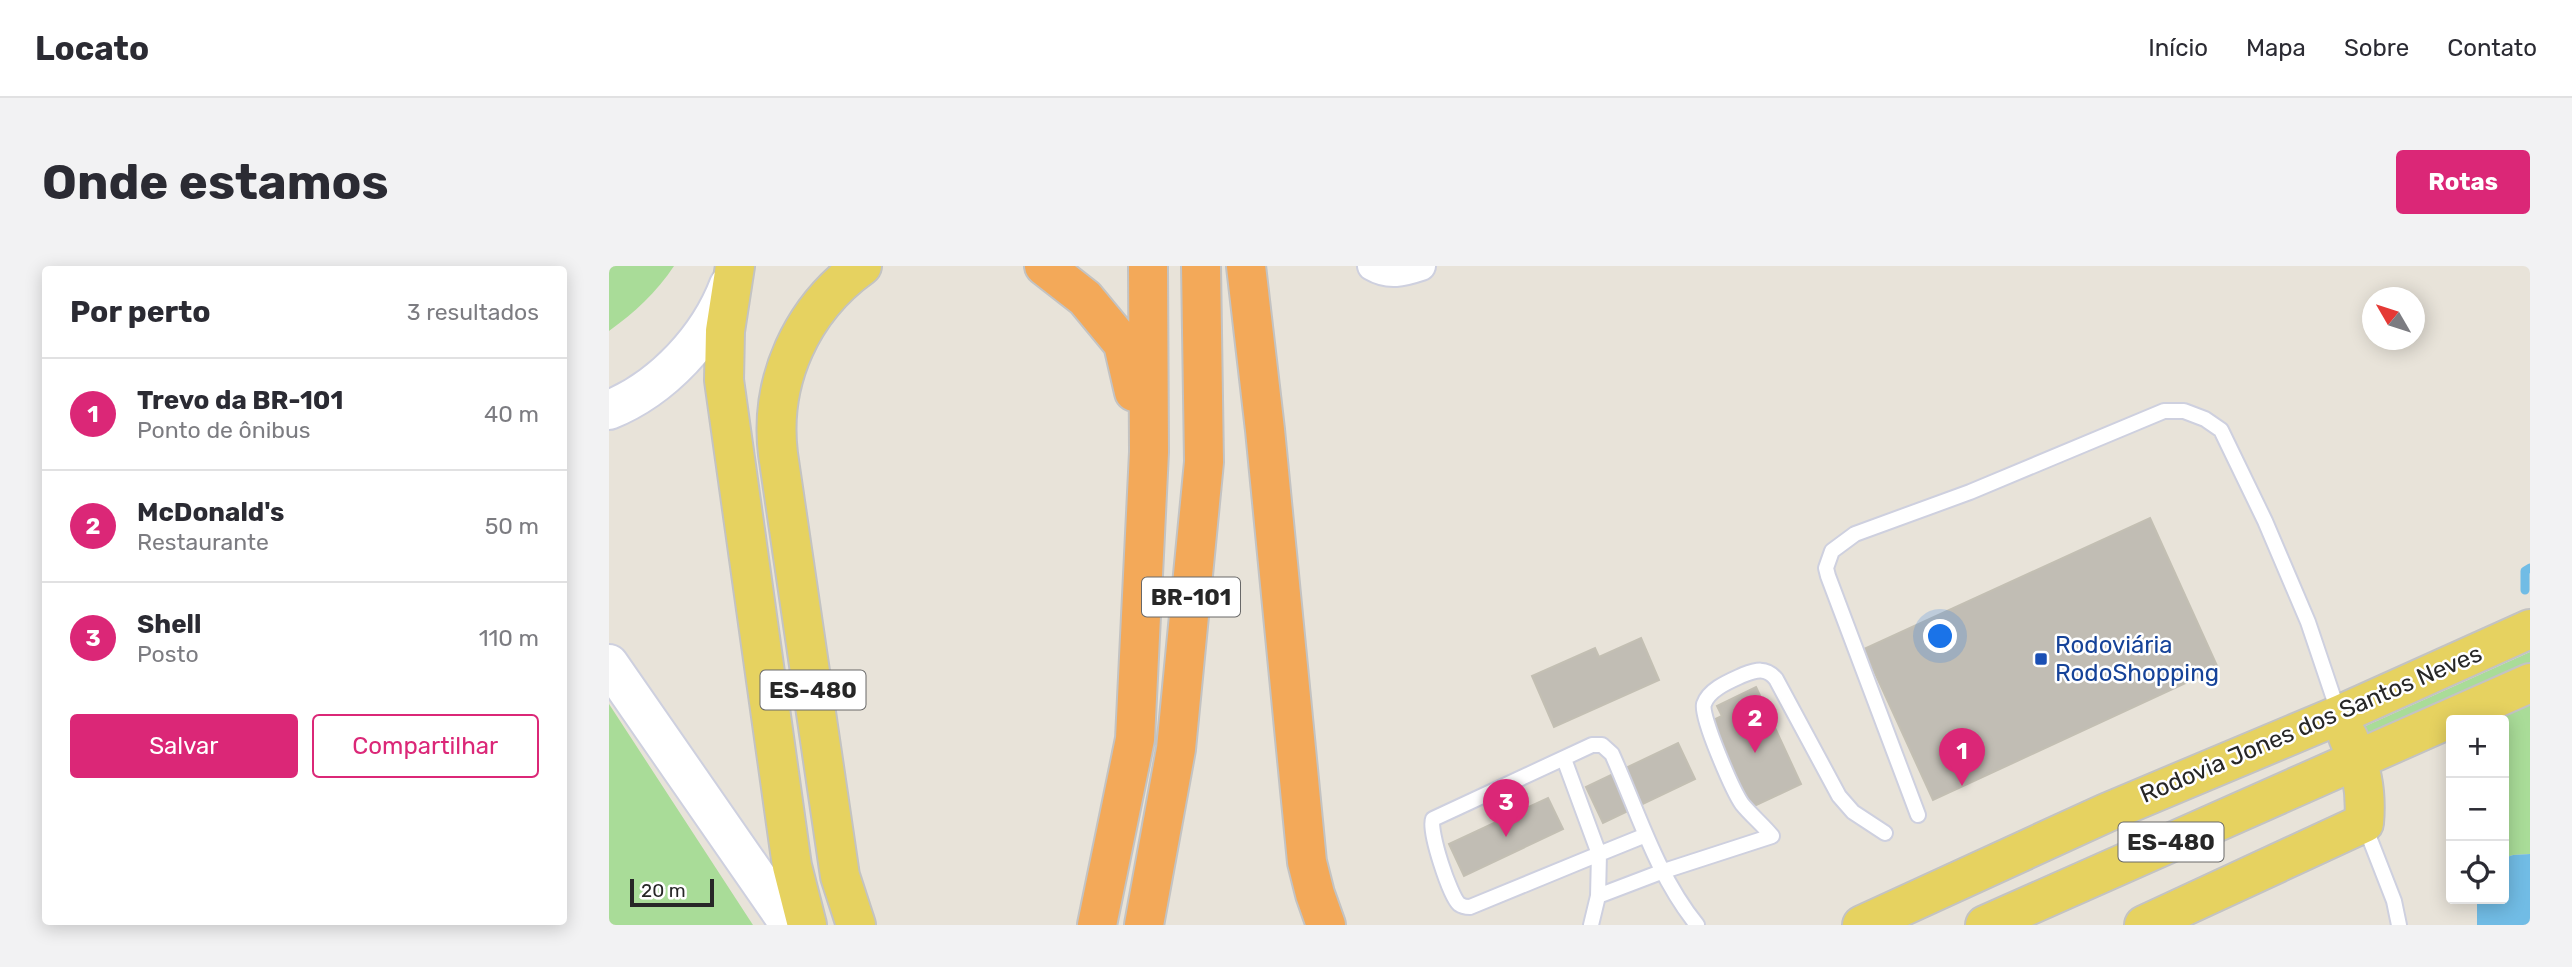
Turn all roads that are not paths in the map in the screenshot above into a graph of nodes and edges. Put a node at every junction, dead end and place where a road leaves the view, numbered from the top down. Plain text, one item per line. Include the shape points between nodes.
1 (862, 266) edge
2 (1044, 266) edge
3 (1148, 266) edge
4 (1201, 266) edge
5 (1246, 266) edge
6 (1372, 266) edge
7 (1421, 266) edge
8 (735, 268) edge
9 (609, 410) edge
10 (1149, 452) junction
11 (2530, 629) edge
12 (609, 664) edge
13 (2530, 683) edge
14 (2339, 715) junction
15 (1564, 759) junction
16 (2358, 760) junction
17 (1918, 815) dead end
18 (2364, 823) junction
19 (1885, 833) dead end
20 (1646, 835) junction
21 (1599, 854) junction
22 (1661, 872) junction
23 (1598, 896) junction
24 (790, 925) edge
25 (807, 925) edge
26 (856, 925) edge
27 (1097, 925) edge
28 (1144, 925) edge
29 (1326, 925) edge
30 (1591, 925) edge
31 (1697, 925) edge
32 (1862, 925) edge
33 (1985, 925) edge
34 (2144, 925) edge
35 (2399, 925) edge

1 - 26 main road, ES-480 via 808,321 786,366 776,414 778,454 840,876
2 - 10 highway via 1086,298 1123,344
3 - 10 highway, BR-101
4 - 28 highway, BR-101 via 1204,462 1176,749
5 - 29 highway via 1307,862
6 - 7 street via 1389,273
8 - 9 main road via 712,321 696,343 647,387
8 - 25 main road, ES-480 via 725,331 724,380 792,866
10 - 27 highway, BR-101 via 1135,739
11 - 14 main road, Rodovia Jones dos Santos Neves / ES-480
12 - 24 main road
13 - 16 main road, Rodovia Jones dos Santos Neves / ES-480
14 - 16 main road
14 - 17 lane via 2308,622 2221,430 2184,411 2164,411 1970,492 1855,534 1832,551 1828,576
14 - 32 main road, Rodovia Jones dos Santos Neves / ES-480 via 2106,813
15 - 20 lane via 1592,745 1602,745 1612,754
15 - 21 lane
15 - 21 lane via 1433,819 1431,831 1442,867 1457,902 1470,906
16 - 18 main road via 2366,792
16 - 33 main road, Rodovia Jones dos Santos Neves / ES-480
18 - 34 main road
18 - 35 lane
19 - 22 lane via 1853,812 1839,796 1776,679 1758,670 1719,687 1703,708 1742,803 1772,836
20 - 21 lane
20 - 22 lane
21 - 23 lane
22 - 23 lane
22 - 31 lane
23 - 30 lane

